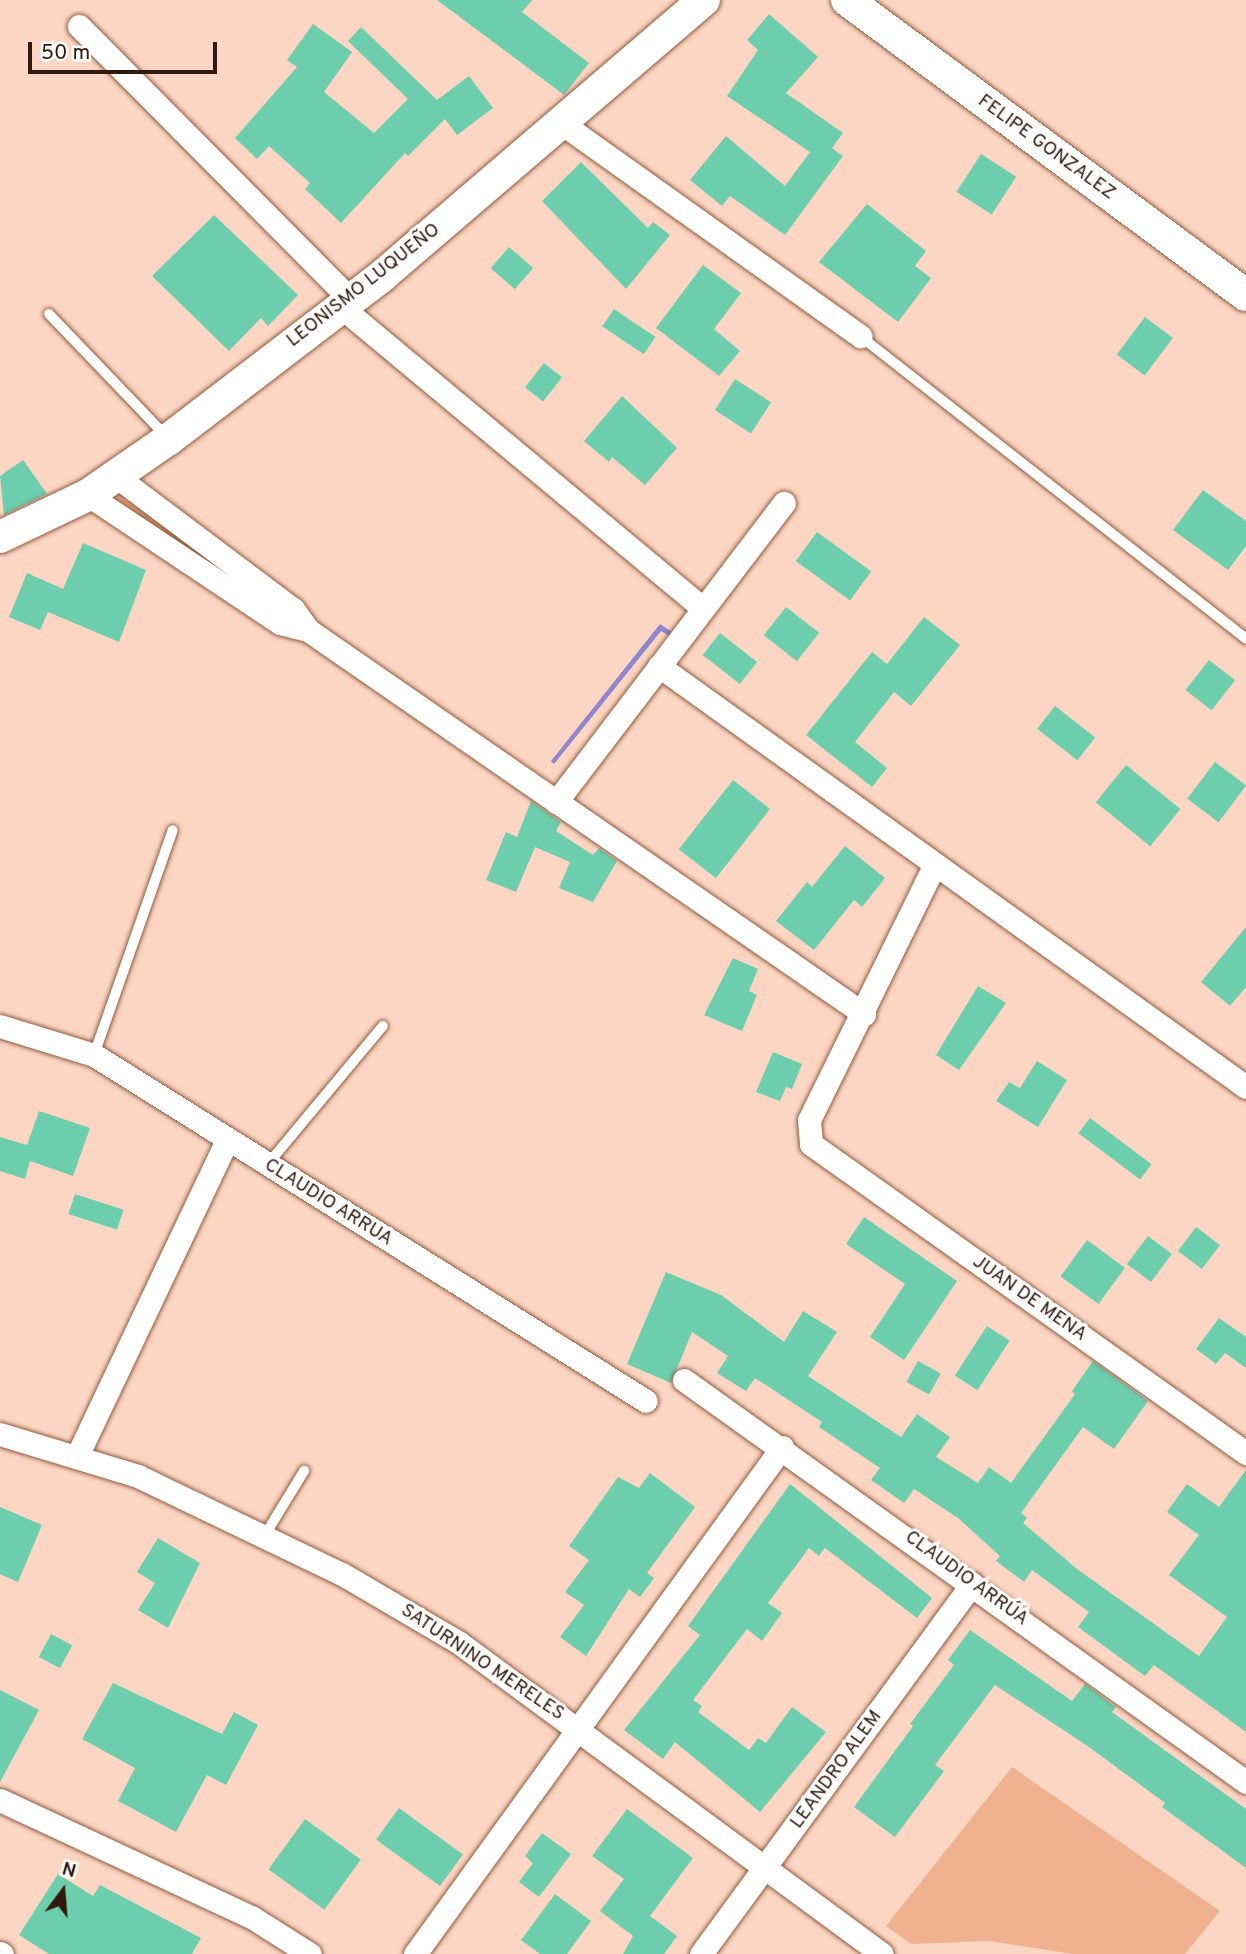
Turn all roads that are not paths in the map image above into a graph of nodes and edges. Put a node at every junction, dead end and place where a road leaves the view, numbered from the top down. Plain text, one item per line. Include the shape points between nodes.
1 (704, 0) edge
2 (847, 0) edge
3 (79, 26) dead end
4 (560, 122) junction
5 (1246, 295) edge
6 (345, 302) junction
7 (49, 314) dead end
8 (860, 336) joint
9 (169, 439) junction
10 (117, 477) junction
11 (88, 495) junction
12 (784, 503) dead end
13 (0, 537) edge
14 (703, 608) junction
15 (308, 631) junction
16 (1246, 639) edge
17 (659, 666) junction
18 (556, 802) junction
19 (173, 830) dead end
20 (935, 864) junction
21 (864, 1014) junction
22 (0, 1026) edge
23 (383, 1026) dead end
24 (94, 1055) junction
25 (1246, 1087) edge
26 (228, 1140) junction
27 (267, 1165) junction
28 (684, 1380) dead end
29 (646, 1401) dead end
30 (0, 1434) edge
31 (782, 1447) junction
32 (1246, 1453) edge
33 (78, 1454) junction
34 (304, 1471) dead end
35 (263, 1538) junction
36 (972, 1584) junction
37 (579, 1728) junction
38 (1246, 1782) edge
39 (0, 1800) edge
40 (764, 1871) junction
41 (310, 1954) edge
42 (415, 1954) edge
43 (701, 1954) edge
44 (882, 1954) edge

1 - 4 street, LEONISMO LUQUEÑO
2 - 5 street, FELIPE GONZALEZ
3 - 6 street
4 - 6 street, LEONISMO LUQUEÑO
4 - 8 street
6 - 9 street, LEONISMO LUQUEÑO
6 - 14 street
7 - 9 lane
8 - 16 lane
9 - 10 street, LEONISMO LUQUEÑO
10 - 11 street, LEONISMO LUQUEÑO
10 - 15 street via 293,609
11 - 13 street, LEONISMO LUQUEÑO
11 - 15 street via 280,623
12 - 14 street
14 - 17 street
15 - 18 street
17 - 18 street
17 - 20 street
18 - 21 street
19 - 24 lane
20 - 21 street
20 - 25 street
21 - 32 street, JUAN DE MENA via 809,1120 811,1144
22 - 24 street, CLAUDIO ARRUA
23 - 27 lane
24 - 26 street, CLAUDIO ARRUA
26 - 27 street, CLAUDIO ARRUA
26 - 33 street
27 - 29 street, CLAUDIO ARRUA
28 - 31 street, CLAUDIO ARRÚA
30 - 33 street, SATURNINO MERELES
31 - 36 street, CLAUDIO ARRÚA
31 - 37 street
33 - 35 street, SATURNINO MERELES via 206,1506
34 - 35 lane
35 - 37 street, SATURNINO MERELES via 342,1574 458,1642
36 - 38 street, CLAUDIO ARRÚA
36 - 40 street, LEANDRO ALEM
37 - 40 street, SATURNINO MERELES
37 - 42 street
39 - 41 street via 253,1918
40 - 43 street, LEANDRO ALEM
40 - 44 street, SATURNINO MERELES

